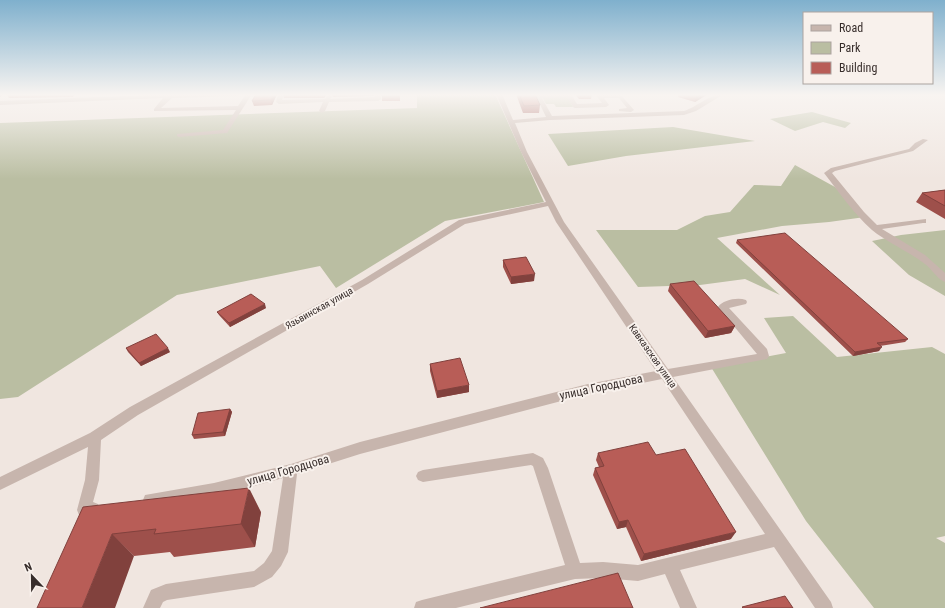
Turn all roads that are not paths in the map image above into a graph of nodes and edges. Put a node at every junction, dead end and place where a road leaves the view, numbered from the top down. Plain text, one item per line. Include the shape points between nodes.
1 (231, 122) edge
2 (511, 122) edge
3 (179, 135) dead end
4 (925, 140) dead end
5 (551, 203) junction
6 (923, 221) dead end
7 (876, 228) junction
8 (945, 279) edge
9 (742, 302) dead end
10 (666, 374) junction
11 (95, 437) junction
12 (291, 470) junction
13 (423, 476) dead end
14 (0, 484) edge
15 (137, 502) edge
16 (106, 507) edge
17 (778, 538) junction
18 (669, 565) junction
19 (574, 571) junction
20 (151, 608) edge
21 (422, 608) edge
22 (689, 608) edge
23 (825, 608) edge

1 - 3 street via 225,132
2 - 5 street, Кавказская улица
4 - 7 street via 911,150 887,154 833,169 828,173 861,214
5 - 10 street, Кавказская улица via 560,222
5 - 11 street, Язьвинская улица via 462,222 372,279 134,411
6 - 7 street
7 - 8 street via 928,262 940,271
9 - 10 street, улица Городцова via 723,307 764,356
10 - 12 street, улица Городцова via 588,389 506,409 360,448
10 - 17 street, Кавказская улица
11 - 14 street
11 - 16 street via 92,480 80,517
12 - 15 street, улица Городцова via 214,490
12 - 20 street via 280,552 267,572 254,579 166,592 157,596
13 - 19 street via 533,458 541,468
17 - 18 street
17 - 23 street, Кавказская улица
18 - 19 street via 638,573
18 - 22 street
19 - 21 street

